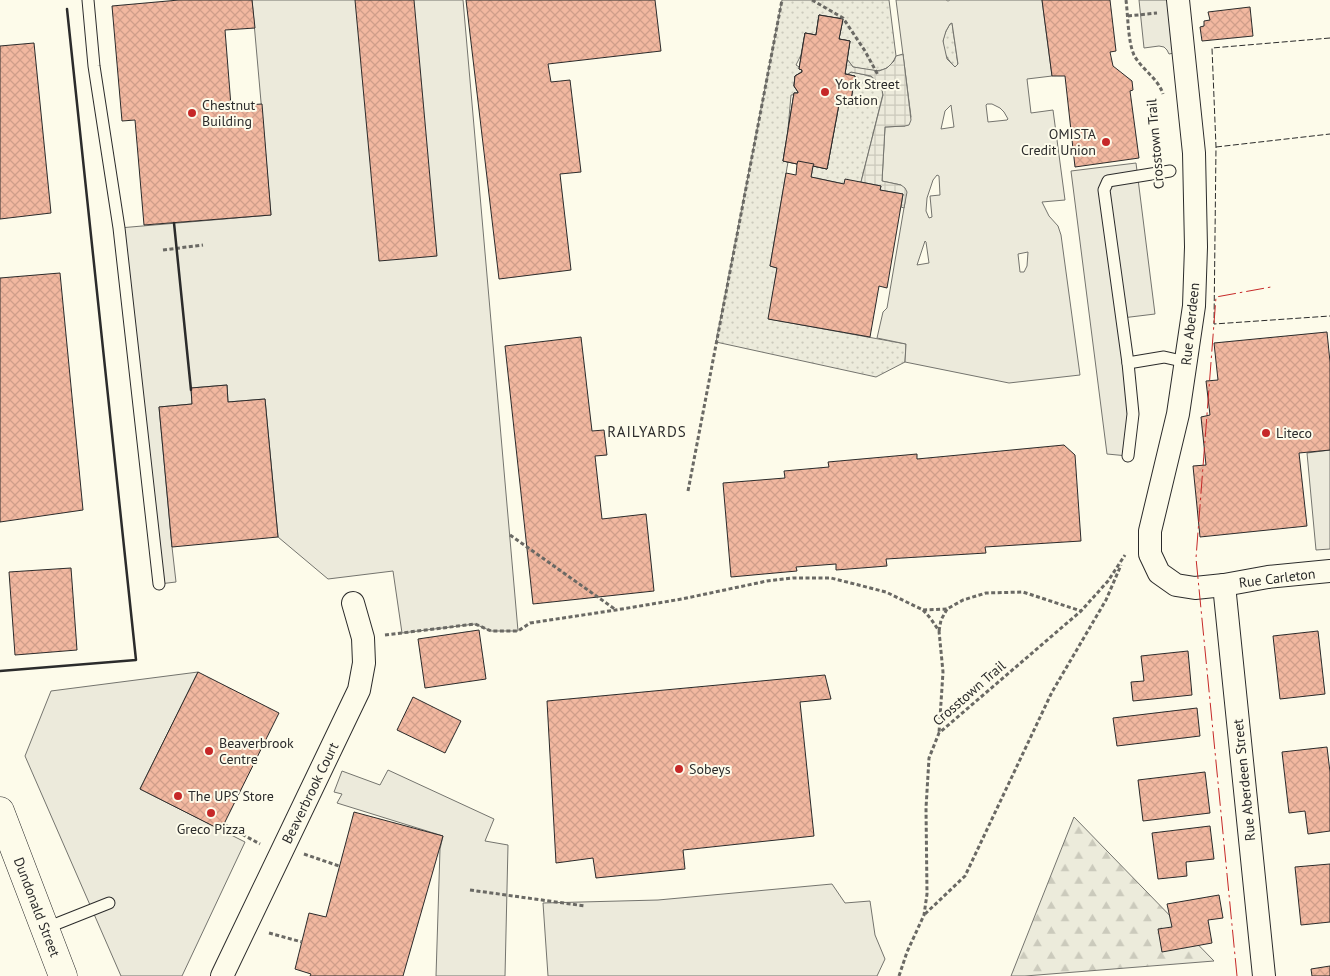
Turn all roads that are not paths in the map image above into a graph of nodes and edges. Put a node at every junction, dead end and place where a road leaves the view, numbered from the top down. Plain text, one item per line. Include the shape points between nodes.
1 (88, 0) edge
2 (1178, 0) edge
3 (1170, 171) dead end
4 (1128, 362) junction
5 (1186, 362) junction
6 (1128, 456) dead end
7 (1330, 571) edge
8 (159, 584) dead end
9 (1224, 585) junction
10 (353, 603) dead end
11 (0, 811) edge
12 (110, 903) dead end
13 (46, 928) junction
14 (63, 976) edge
15 (222, 976) edge
16 (1264, 976) edge

1 - 8 lane via 94,66 120,237
2 - 5 street, Rue Aberdeen via 1194,153 1196,228 1194,306
3 - 4 lane via 1108,181 1104,190
4 - 5 lane via 1164,357
4 - 6 lane via 1134,414
5 - 9 street, Rue Aberdeen via 1178,414 1150,531 1150,554 1160,573 1176,585 1195,588
7 - 9 street, Rue Carleton
9 - 16 street, Rue Aberdeen Street
10 - 15 street, Beaverbrook Court via 363,638 360,690
11 - 13 street, Dundonald Street
12 - 13 lane
13 - 14 street, Dundonald Street

